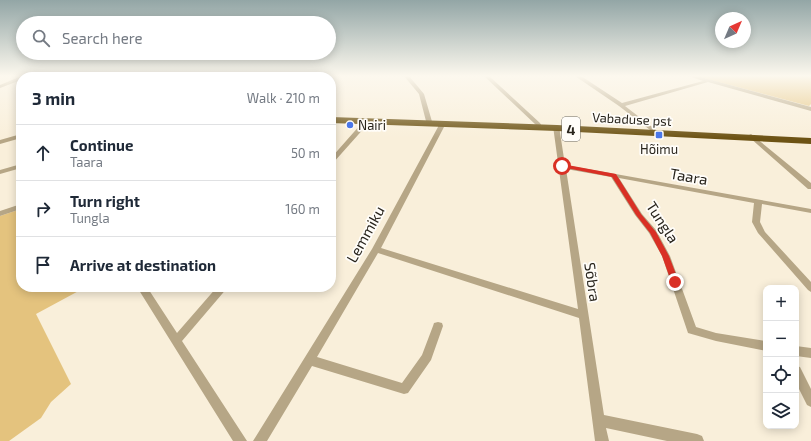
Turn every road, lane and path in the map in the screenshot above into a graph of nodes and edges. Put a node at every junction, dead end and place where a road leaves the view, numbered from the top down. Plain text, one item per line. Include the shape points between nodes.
1 (422, 97) edge
2 (508, 97) edge
3 (607, 97) edge
4 (654, 97) edge
5 (765, 97) edge
6 (621, 106) junction
7 (811, 109) edge
8 (336, 119) edge
9 (365, 122) junction
10 (430, 124) junction
11 (441, 124) junction
12 (540, 127) junction
13 (556, 127) junction
14 (654, 131) junction
15 (16, 137) edge
16 (752, 137) junction
17 (811, 140) edge
18 (0, 142) edge
19 (336, 156) edge
20 (562, 166) junction
21 (16, 167) edge
22 (0, 172) edge
23 (614, 176) junction
24 (811, 187) edge
25 (758, 202) junction
26 (16, 208) edge
27 (811, 212) edge
28 (0, 214) edge
29 (376, 249) junction
30 (811, 288) edge
31 (145, 292) edge
32 (219, 292) edge
33 (583, 315) junction
34 (438, 326) dead end
35 (177, 340) junction
36 (763, 345) edge
37 (799, 351) edge
38 (811, 353) edge
39 (309, 360) junction
40 (799, 377) edge
41 (811, 400) edge
42 (599, 420) junction
43 (238, 440) edge
44 (260, 441) edge
45 (602, 441) edge
46 (697, 441) edge

1 - 10 street
2 - 12 street
3 - 6 street
4 - 6 street
5 - 7 street
6 - 14 street
8 - 9 highway, Vabaduse pst / 4
9 - 10 highway, Vabaduse pst / 4
9 - 19 street
10 - 11 highway, Vabaduse pst / 4
11 - 12 highway, Vabaduse pst / 4
11 - 29 street, Lemmiku
12 - 13 highway, Vabaduse pst / 4
13 - 14 highway, Vabaduse pst / 4
13 - 16 highway, Vabaduse pst / 4
13 - 20 street, Sõbra
14 - 16 highway, Vabaduse pst / 4
15 - 18 street
16 - 17 highway, Vabaduse pst / 4
16 - 24 street
20 - 23 street, Taara
20 - 33 street, Sõbra
21 - 22 street
23 - 25 street, Taara
23 - 36 street, Tungla via 653,232 666,256 692,330
25 - 27 street, Taara
25 - 30 street via 756,222 762,232
26 - 28 street
29 - 33 street
29 - 39 street, Lemmiku
31 - 35 street
32 - 35 street
33 - 42 street, Sõbra
34 - 39 street via 427,357 404,389
35 - 43 street
37 - 38 street
39 - 44 street, Lemmiku
40 - 41 street
42 - 45 street, Sõbra
42 - 46 street

